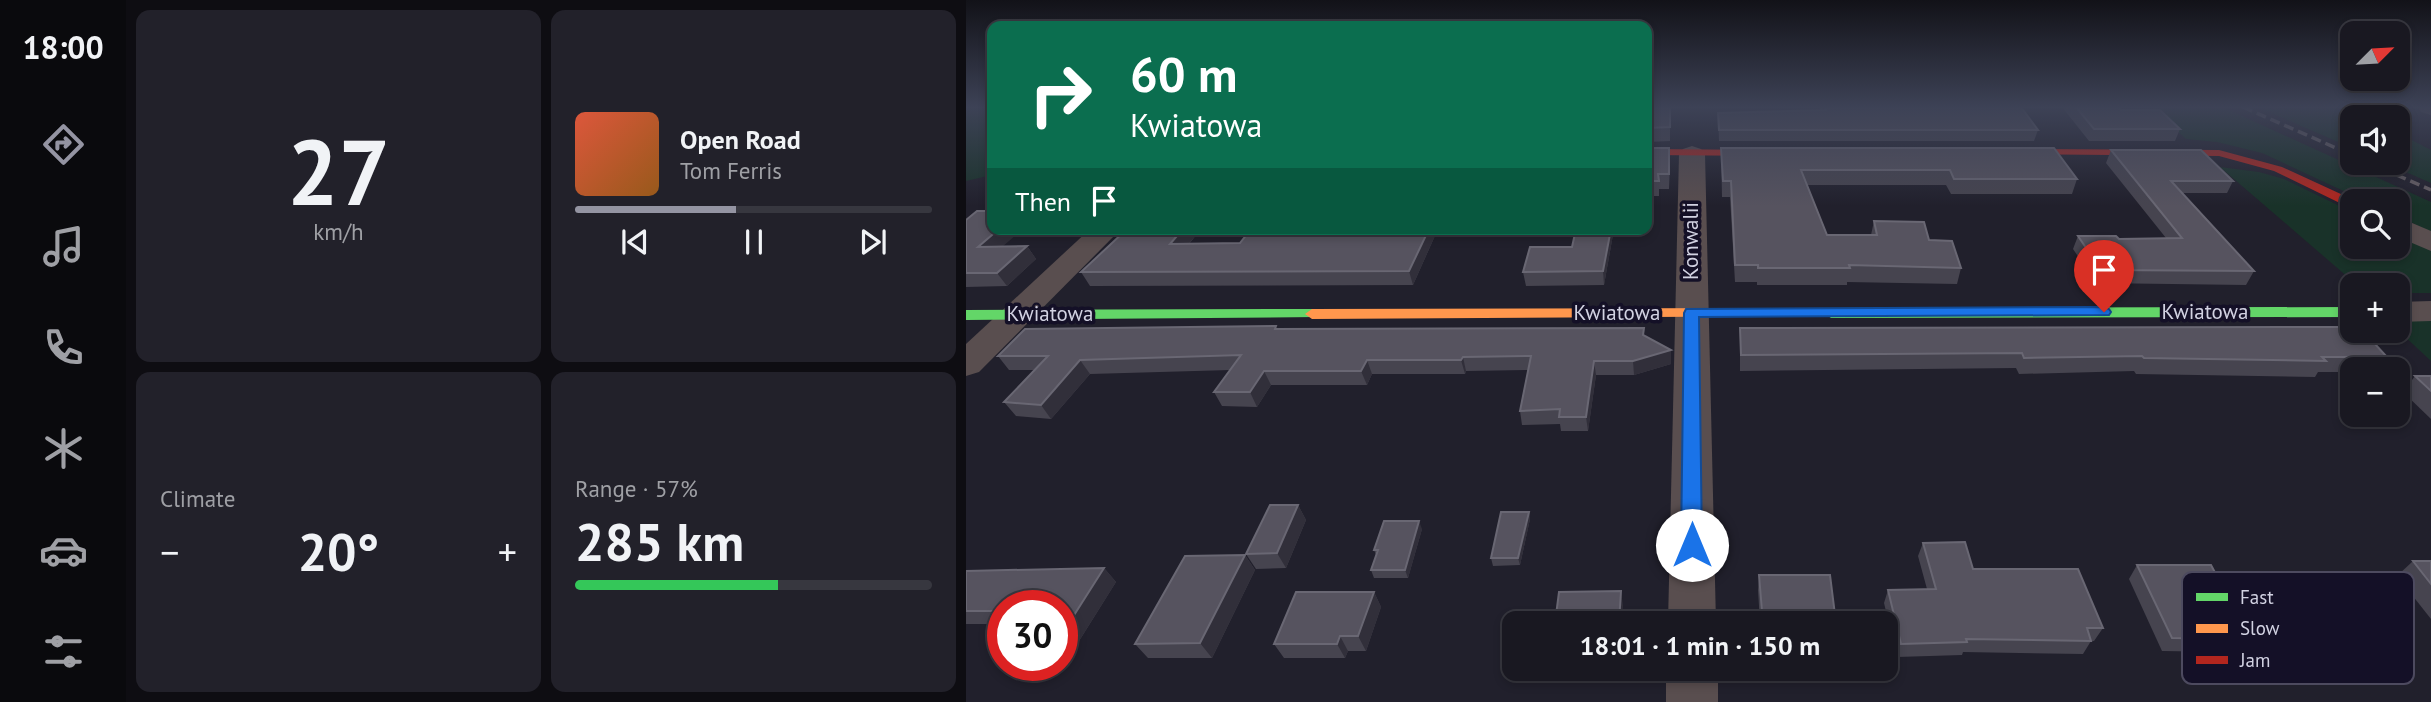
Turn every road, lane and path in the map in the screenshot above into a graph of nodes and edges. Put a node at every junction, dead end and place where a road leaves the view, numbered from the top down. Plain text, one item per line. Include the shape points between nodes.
1 (1652, 152) edge
2 (1785, 152) edge
3 (1992, 152) edge
4 (1692, 154) junction
5 (2340, 198) edge
6 (2410, 232) edge
7 (1101, 235) edge
8 (2431, 242) edge
9 (2431, 311) edge
10 (2340, 312) edge
11 (2410, 312) edge
12 (1691, 313) junction
13 (1018, 314) junction
14 (966, 315) edge
15 (966, 364) edge
16 (1692, 611) edge
17 (1692, 681) edge
18 (1692, 702) edge

1 - 4 street
2 - 4 street
3 - 5 street via 2219,153 2278,169
4 - 12 street, Konwalii
6 - 8 street
7 - 13 street
9 - 11 street
10 - 12 street, Kwiatowa
12 - 13 street, Kwiatowa
12 - 16 street, Konwalii
13 - 14 street, Kwiatowa
13 - 15 street
17 - 18 street

